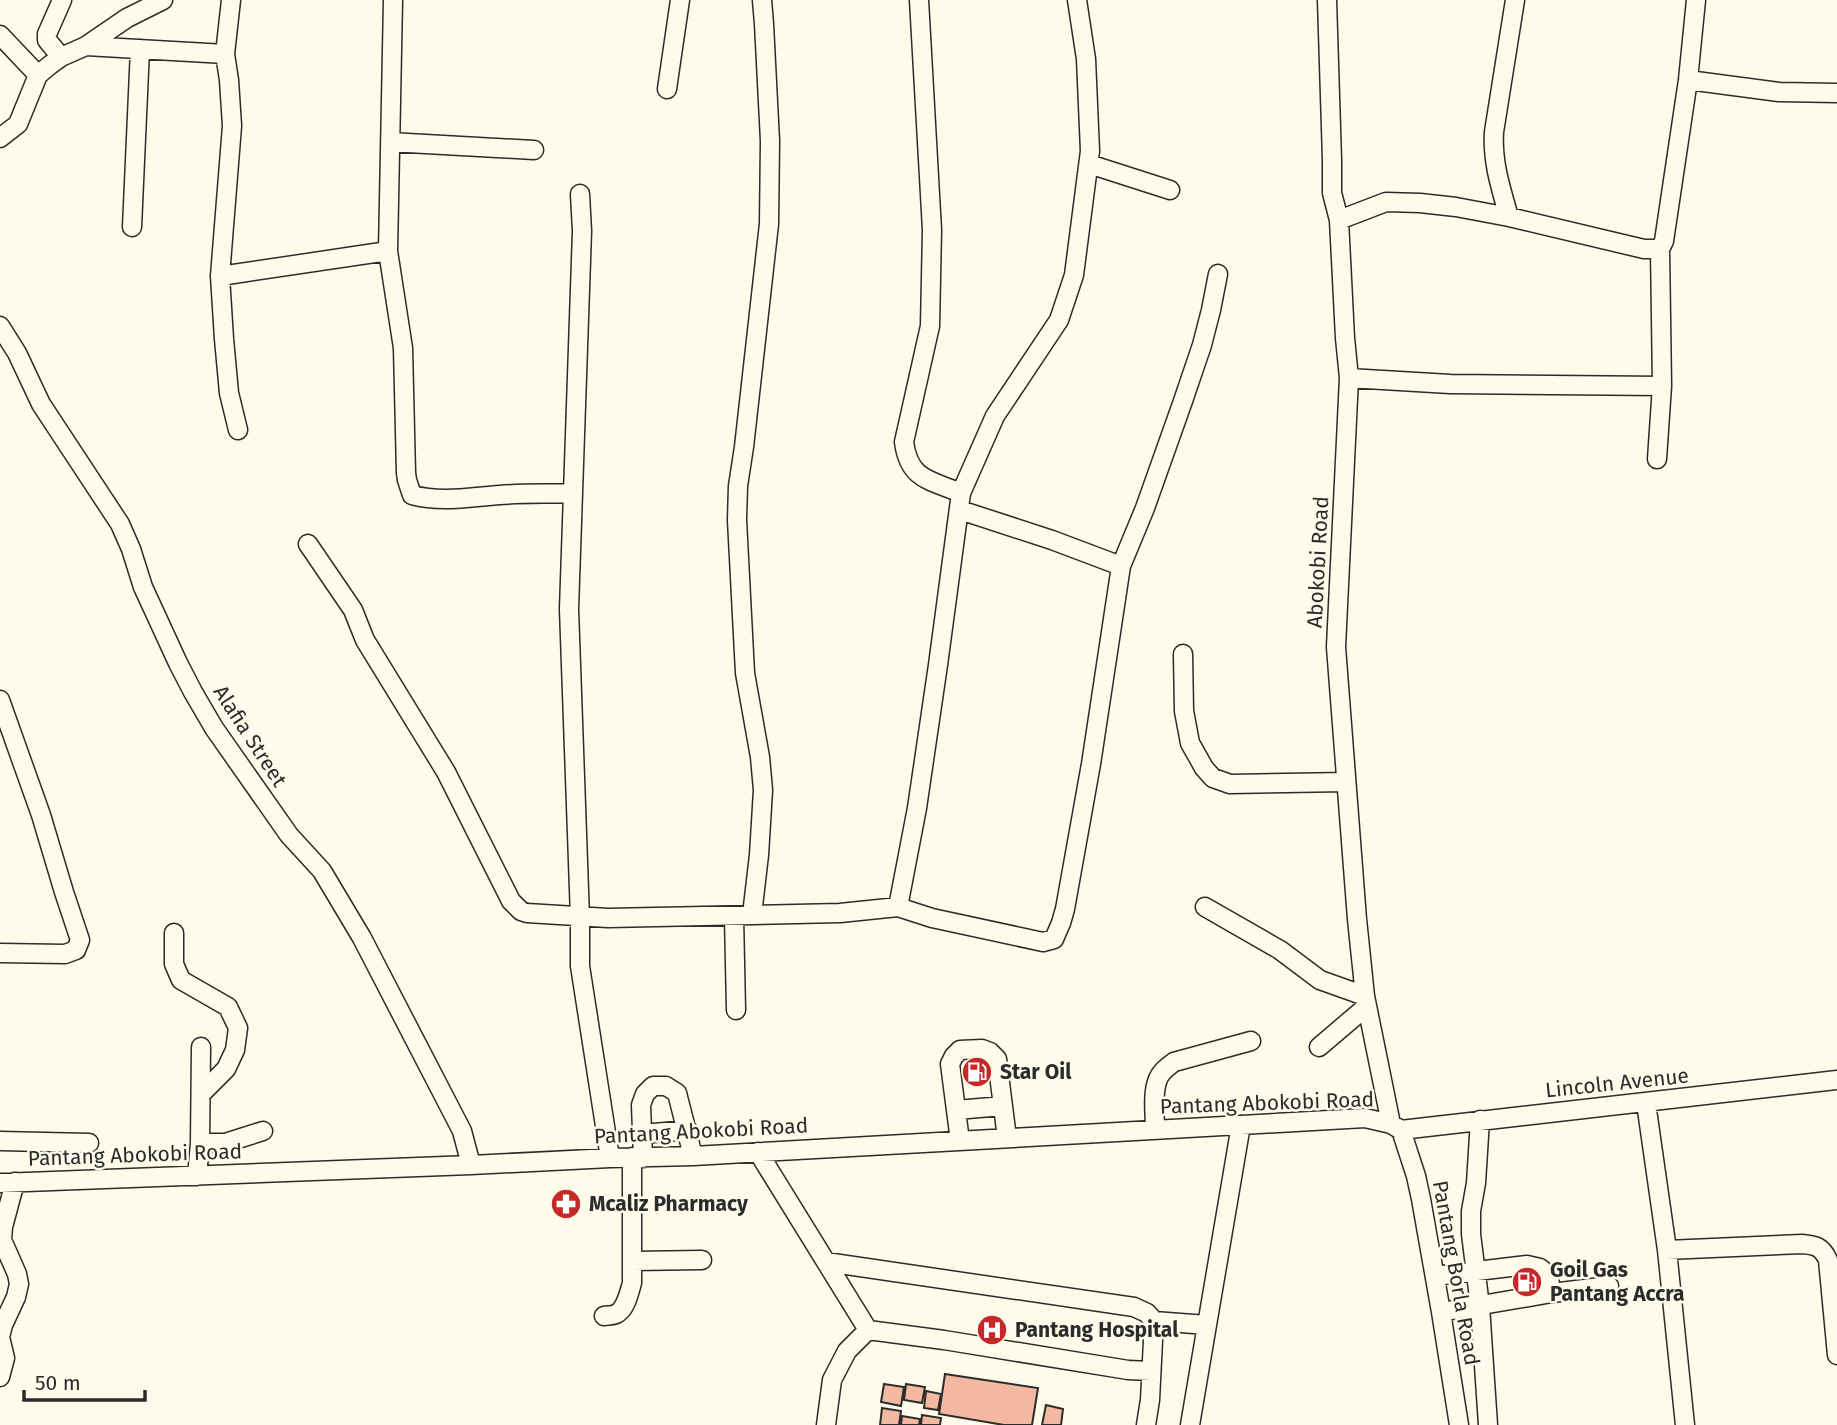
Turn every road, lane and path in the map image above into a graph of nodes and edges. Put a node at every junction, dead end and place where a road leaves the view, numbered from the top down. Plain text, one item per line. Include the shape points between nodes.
1 (62, 0) edge
2 (163, 0) edge
3 (231, 0) edge
4 (393, 0) edge
5 (680, 0) edge
6 (762, 0) edge
7 (919, 0) edge
8 (1077, 0) edge
9 (1327, 0) edge
10 (1515, 0) edge
11 (1696, 0) edge
12 (0, 35) edge
13 (86, 46) junction
14 (140, 49) junction
15 (225, 54) junction
16 (61, 57) junction
17 (38, 75) junction
18 (1688, 80) junction
19 (667, 89) dead end
20 (1837, 93) edge
21 (0, 138) edge
22 (390, 142) junction
23 (534, 150) dead end
24 (1089, 164) junction
25 (1170, 190) dead end
26 (580, 194) dead end
27 (1509, 217) junction
28 (1339, 220) junction
29 (132, 227) dead end
30 (1660, 249) junction
31 (388, 251) junction
32 (1218, 274) dead end
33 (220, 276) junction
34 (0, 326) edge
35 (6, 348) edge
36 (1349, 378) junction
37 (1662, 386) junction
38 (238, 430) dead end
39 (1657, 459) dead end
40 (572, 493) junction
41 (960, 501) junction
42 (308, 544) dead end
43 (1121, 566) junction
44 (1183, 654) dead end
45 (0, 700) edge
46 (1346, 782) junction
47 (898, 907) junction
48 (1205, 907) dead end
49 (743, 916) junction
50 (580, 918) junction
51 (174, 933) dead end
52 (0, 953) edge
53 (1366, 1001) junction
54 (736, 1010) dead end
55 (1251, 1041) dead end
56 (1319, 1046) dead end
57 (201, 1047) dead end
58 (1837, 1080) edge
59 (201, 1094) junction
60 (1646, 1103) junction
61 (1003, 1106) junction
62 (956, 1110) junction
63 (1480, 1120) junction
64 (1241, 1125) junction
65 (1396, 1127) junction
66 (688, 1130) junction
67 (1155, 1130) junction
68 (264, 1131) dead end
69 (642, 1135) junction
70 (1007, 1138) junction
71 (0, 1141) edge
72 (960, 1141) junction
73 (89, 1143) dead end
74 (200, 1143) junction
75 (758, 1152) junction
76 (693, 1156) junction
77 (610, 1158) junction
78 (638, 1158) junction
79 (471, 1166) junction
80 (197, 1176) junction
81 (7, 1183) edge
82 (1667, 1250) junction
83 (702, 1260) dead end
84 (633, 1261) junction
85 (826, 1262) junction
86 (1476, 1270) junction
87 (1435, 1276) junction
88 (1609, 1286) dead end
89 (1552, 1293) junction
90 (1480, 1306) junction
91 (1441, 1312) junction
92 (604, 1316) dead end
93 (1154, 1321) junction
94 (1207, 1325) junction
95 (868, 1330) junction
96 (1837, 1355) edge
97 (1151, 1371) junction
98 (0, 1377) edge
99 (826, 1425) edge
100 (1146, 1425) edge
101 (1190, 1425) edge
102 (1459, 1425) edge
103 (1488, 1425) edge
104 (1685, 1425) edge

1 - 16 street via 47,34
2 - 13 street
3 - 15 street
4 - 22 street
5 - 19 street
6 - 49 street via 770,141 769,224 737,520 746,673 763,790 759,855
7 - 41 street via 932,230 930,326 904,442 915,471
8 - 24 street via 1086,59
9 - 28 street, Abokobi Road via 1332,193
10 - 27 street via 1493,151
11 - 18 street
12 - 17 street
13 - 14 street
13 - 16 street
14 - 15 street
14 - 29 street
15 - 33 street via 232,126
16 - 17 street
17 - 21 street via 18,124
18 - 20 street via 1779,92
18 - 30 street
22 - 23 street
22 - 31 street
24 - 25 street
24 - 41 street via 1074,275 1059,320 995,416
26 - 40 street
27 - 28 street via 1456,207 1386,202
27 - 30 street
28 - 36 street, Abokobi Road
30 - 37 street
31 - 33 street
31 - 40 street via 403,348 406,473 412,495 461,500
32 - 43 street via 1184,401
33 - 38 street via 229,393
34 - 35 street, Alafia Street
35 - 79 street, Alafia Street via 120,524 163,631 214,728 289,835 322,871 362,938 462,1131
36 - 37 street
36 - 46 street, Abokobi Road via 1336,647
37 - 39 street
40 - 50 street via 569,609
41 - 43 street
41 - 47 street via 917,808
42 - 50 street via 446,772 514,906 527,913
43 - 47 street via 1065,909 1054,939 1031,940
44 - 46 street via 1189,743 1213,778 1230,784
45 - 52 street via 80,940 76,950 65,954
46 - 53 street, Abokobi Road
47 - 49 street
48 - 53 street via 1280,950 1320,980
49 - 50 street
49 - 54 street
50 - 77 street via 580,966
51 - 59 street via 174,964 181,980 228,1007 238,1028 226,1069
53 - 56 street
53 - 65 street, Abokobi Road
55 - 67 street via 1174,1062 1164,1070 1156,1091
57 - 59 street
58 - 60 street, Lincoln Avenue
59 - 74 street
60 - 63 street, Lincoln Avenue
60 - 82 street
61 - 62 street
61 - 62 street via 997,1059 982,1049 960,1050 950,1064
61 - 70 street
62 - 72 street
63 - 65 street, Lincoln Avenue
63 - 86 street via 1471,1211
64 - 65 street, Pantang Abokobi Road via 1365,1118
64 - 67 street, Pantang Abokobi Road
64 - 94 street
65 - 87 street, Pantang Borla Road via 1416,1176
66 - 69 street
66 - 69 street via 677,1093 666,1086 653,1086 641,1105
66 - 76 street
67 - 70 street, Pantang Abokobi Road
68 - 74 street via 225,1143
69 - 78 street
70 - 72 street, Pantang Abokobi Road
71 - 73 street
72 - 75 street, Pantang Abokobi Road
74 - 80 street
75 - 76 street, Pantang Abokobi Road
75 - 85 street
76 - 78 street, Pantang Abokobi Road
77 - 78 street, Pantang Abokobi Road
77 - 79 street, Pantang Abokobi Road
78 - 84 street
79 - 80 street, Pantang Abokobi Road
80 - 81 street, Pantang Abokobi Road
81 - 98 street via 2,1240 19,1284 0,1337 5,1358
82 - 96 street via 1802,1244 1824,1250
82 - 104 street
83 - 84 street
84 - 92 street via 627,1300 615,1314
85 - 93 street via 1134,1307
85 - 95 street
86 - 87 street
86 - 89 street via 1539,1268 1548,1275
86 - 90 street
87 - 91 street, Pantang Borla Road
88 - 89 street
89 - 90 street
90 - 91 street
90 - 103 street
91 - 102 street, Pantang Borla Road
93 - 94 street
93 - 97 street
94 - 101 street
95 - 97 street
95 - 99 street via 847,1351 832,1380
97 - 100 street

